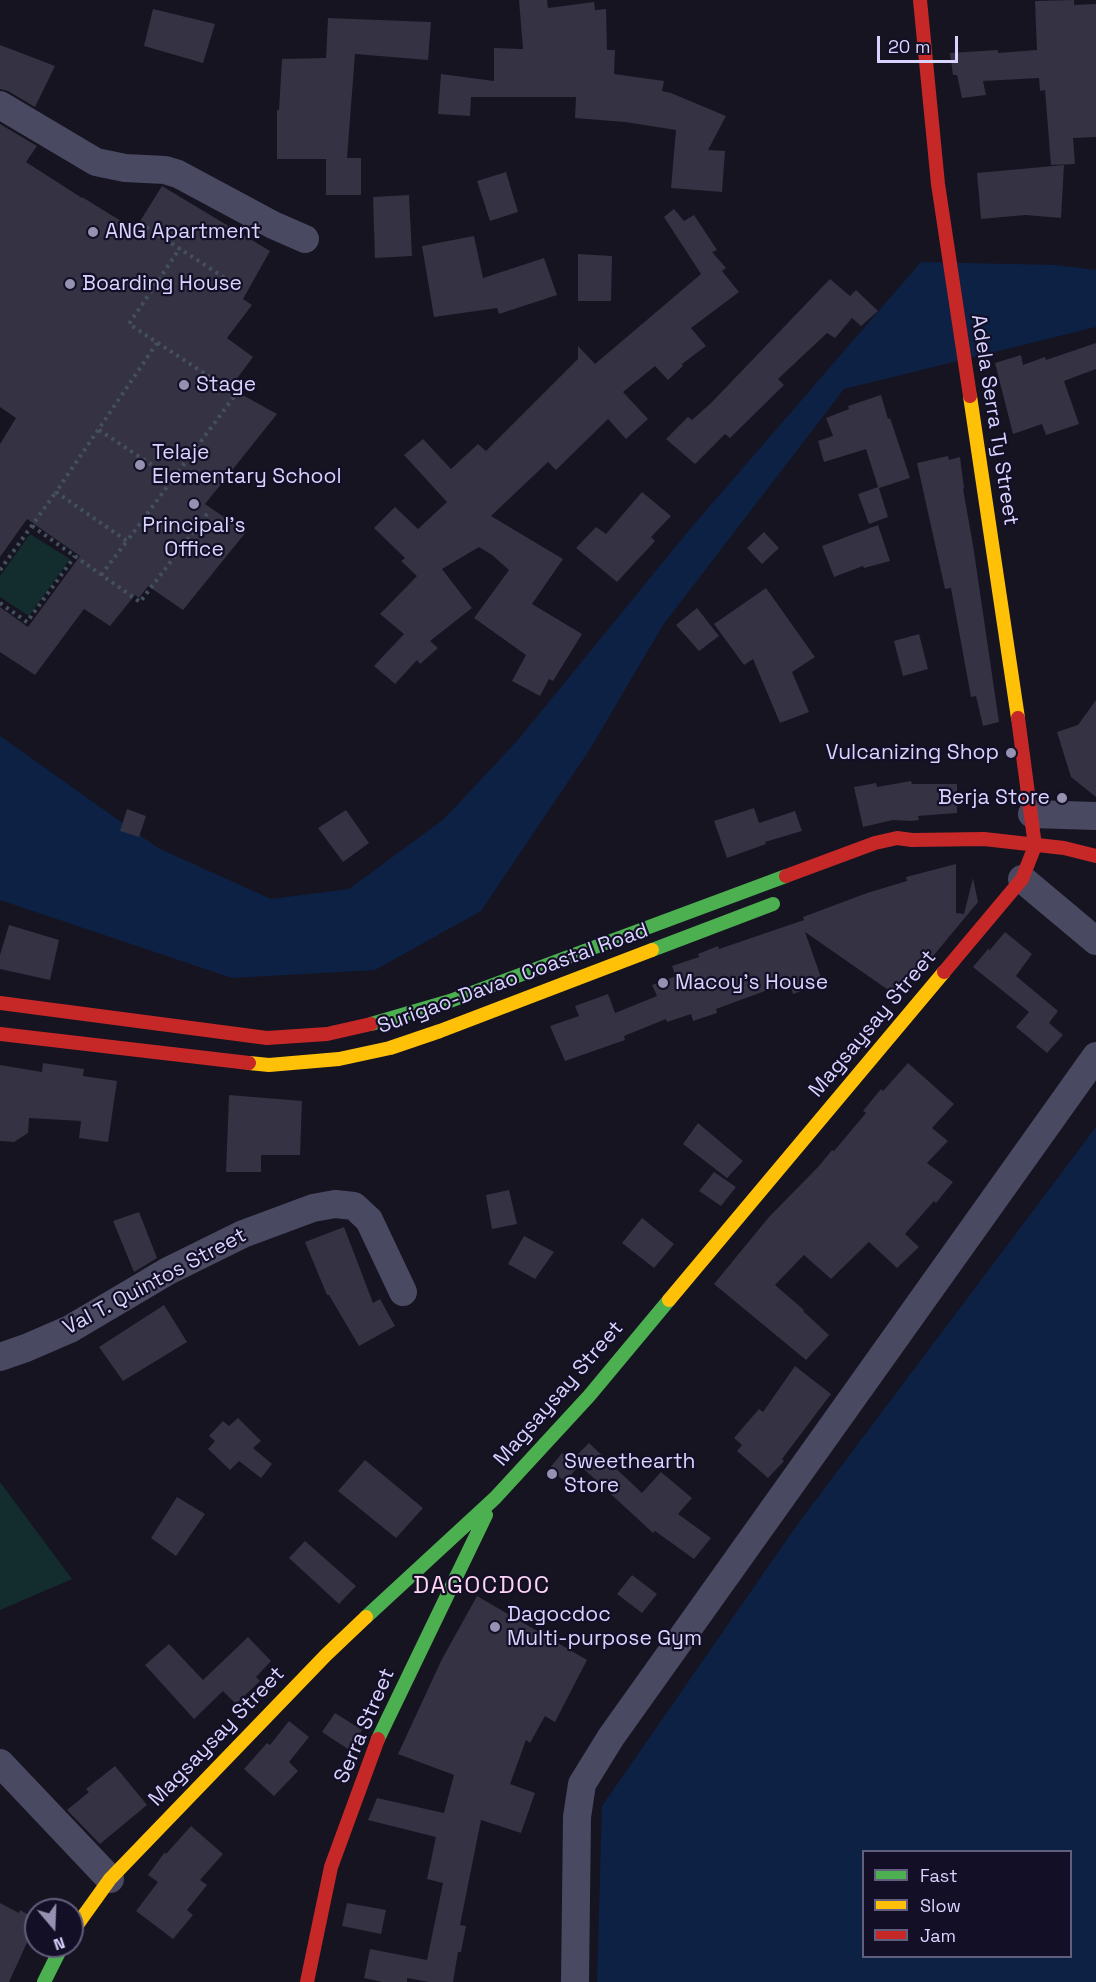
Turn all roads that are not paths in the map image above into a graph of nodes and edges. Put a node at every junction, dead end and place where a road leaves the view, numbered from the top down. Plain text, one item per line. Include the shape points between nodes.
1 (920, 0) edge
2 (0, 105) edge
3 (305, 239) dead end
4 (1032, 814) junction
5 (1096, 816) edge
6 (912, 840) junction
7 (1035, 846) junction
8 (899, 851) dead end
9 (1096, 856) edge
10 (1022, 879) junction
11 (791, 898) dead end
12 (1096, 941) edge
13 (0, 1002) edge
14 (415, 1012) junction
15 (0, 1034) edge
16 (422, 1037) junction
17 (1096, 1056) edge
18 (403, 1292) dead end
19 (0, 1357) edge
20 (495, 1498) junction
21 (0, 1763) edge
22 (110, 1879) junction
23 (84, 1915) edge
24 (55, 1958) edge
25 (44, 1982) edge
26 (307, 1982) edge
27 (575, 1982) edge

1 - 4 main road, Adela Serra Ty Street via 938,184
2 - 3 street via 96,162 178,174
4 - 5 street
4 - 7 main road, Adela Serra Ty Street
6 - 7 main road, Surigao-Davao Coastal Road via 984,839
6 - 8 main road
6 - 14 main road, Surigao-Davao Coastal Road via 897,838 875,843
7 - 9 main road, Surigao-Davao Coastal Road
7 - 10 main road, Magsaysay Street
10 - 12 street
10 - 20 main road, Magsaysay Street via 589,1396
11 - 16 main road, Surigao-Davao Coastal Road
13 - 14 main road, Surigao-Davao Coastal Road via 267,1038 327,1034
14 - 16 main road
15 - 16 main road, Surigao-Davao Coastal Road via 269,1065 339,1059
17 - 27 street via 618,1727 582,1785 577,1817
18 - 19 street, Val T. Quintos Street via 369,1220 354,1206 335,1204 313,1208 243,1234 168,1271 70,1329
20 - 22 main road, Magsaysay Street via 326,1655
20 - 26 main road, Serra Street via 380,1735 331,1867
21 - 22 street
22 - 23 main road, Magsaysay Street
24 - 25 main road

